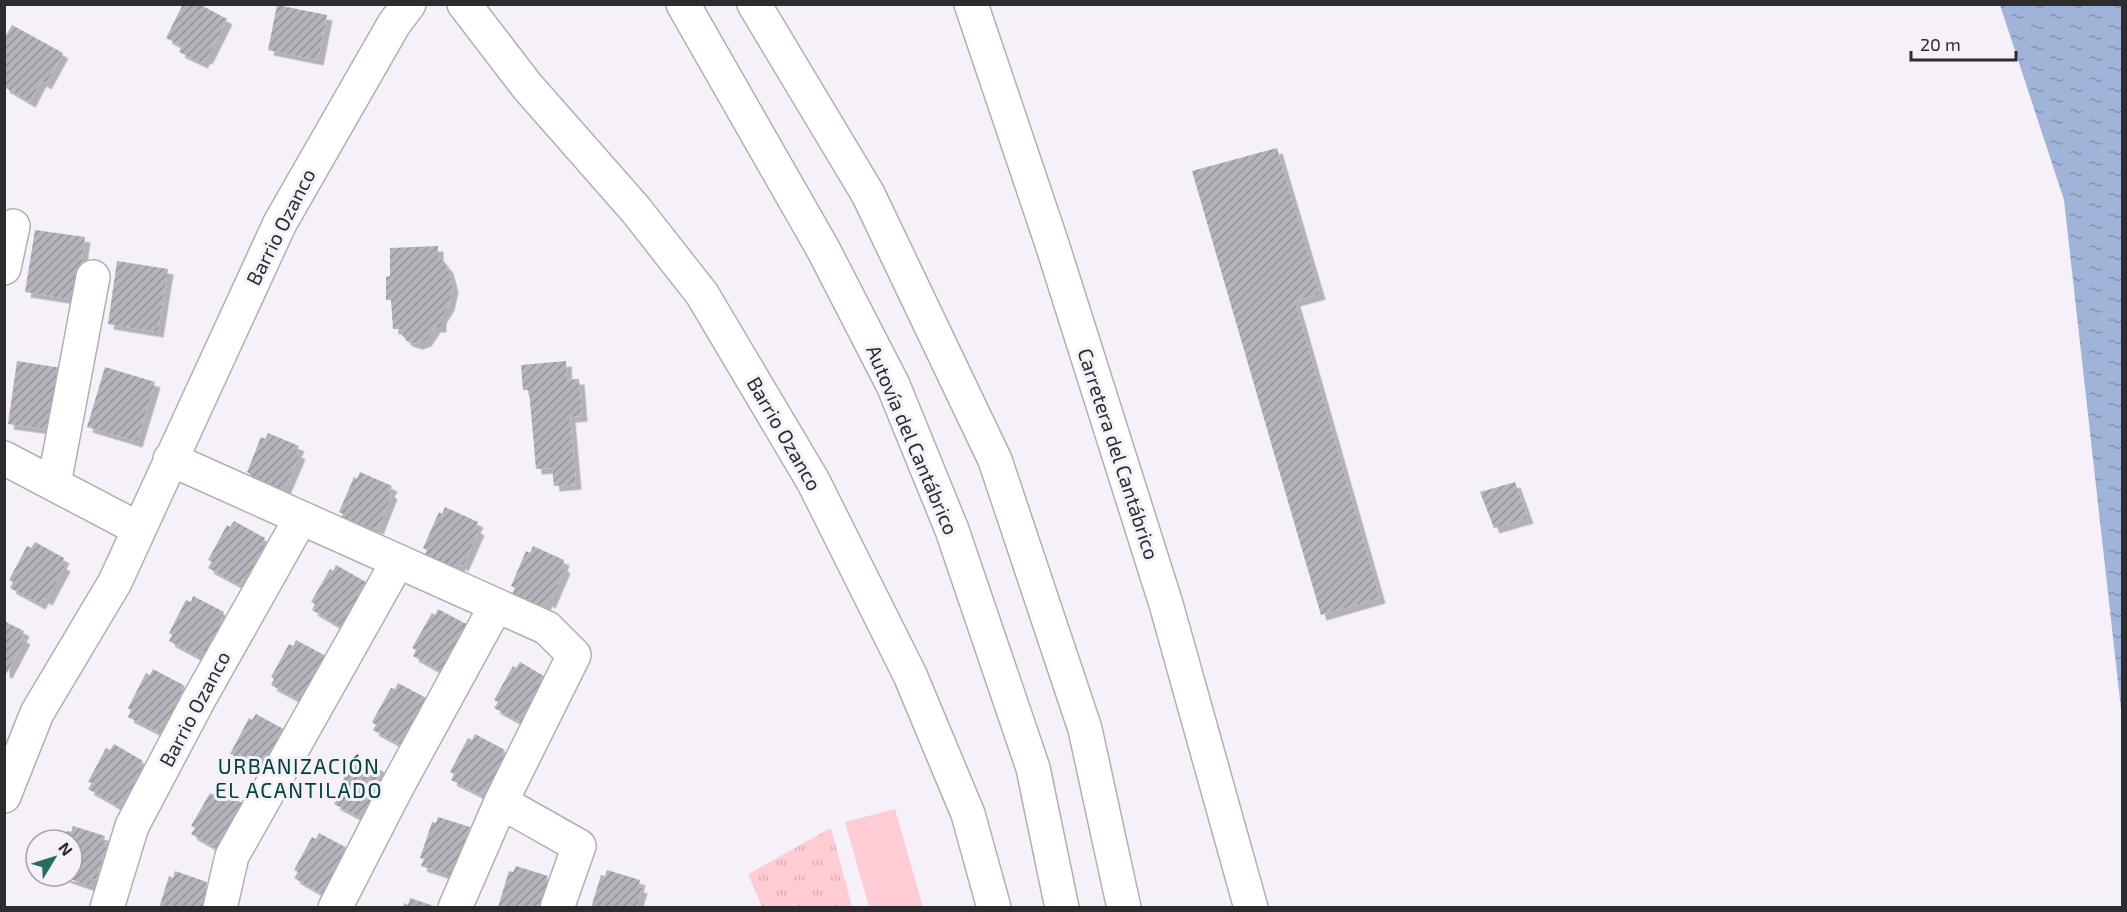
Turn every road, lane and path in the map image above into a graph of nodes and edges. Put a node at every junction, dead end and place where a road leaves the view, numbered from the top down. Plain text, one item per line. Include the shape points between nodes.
1 (409, 4) edge
2 (437, 4) edge
3 (683, 4) edge
4 (754, 4) edge
5 (971, 4) edge
6 (469, 12) edge
7 (13, 226) dead end
8 (4, 268) edge
9 (93, 277) dead end
10 (4, 458) edge
11 (170, 459) junction
12 (54, 484) junction
13 (301, 518) junction
14 (139, 529) junction
15 (398, 561) junction
16 (496, 606) junction
17 (4, 795) edge
18 (501, 802) junction
19 (107, 908) edge
20 (220, 908) edge
21 (335, 908) edge
22 (456, 908) edge
23 (556, 908) edge
24 (994, 908) edge
25 (1062, 908) edge
26 (1124, 908) edge
27 (1251, 908) edge

1 - 11 main road, Barrio Ozanco via 280,223
2 - 6 main road, Barrio Ozanco
3 - 25 main road, Autovía del Cantábrico via 823,249 893,386 952,530 1032,768
4 - 26 main road via 868,194 995,459 1085,729
5 - 27 main road, Carretera del Cantábrico via 1166,604
6 - 24 main road, Barrio Ozanco via 702,294 813,481 910,675 968,814
7 - 8 main road
9 - 12 main road
10 - 12 main road
11 - 13 main road
11 - 14 main road, Barrio Ozanco
12 - 14 main road
13 - 15 main road
13 - 19 main road, Barrio Ozanco via 132,826
14 - 17 main road, Barrio Ozanco via 115,582 37,713
15 - 16 main road
15 - 20 main road via 232,856
16 - 18 main road via 547,628 574,655
16 - 21 main road
18 - 22 main road
18 - 23 main road via 579,846

